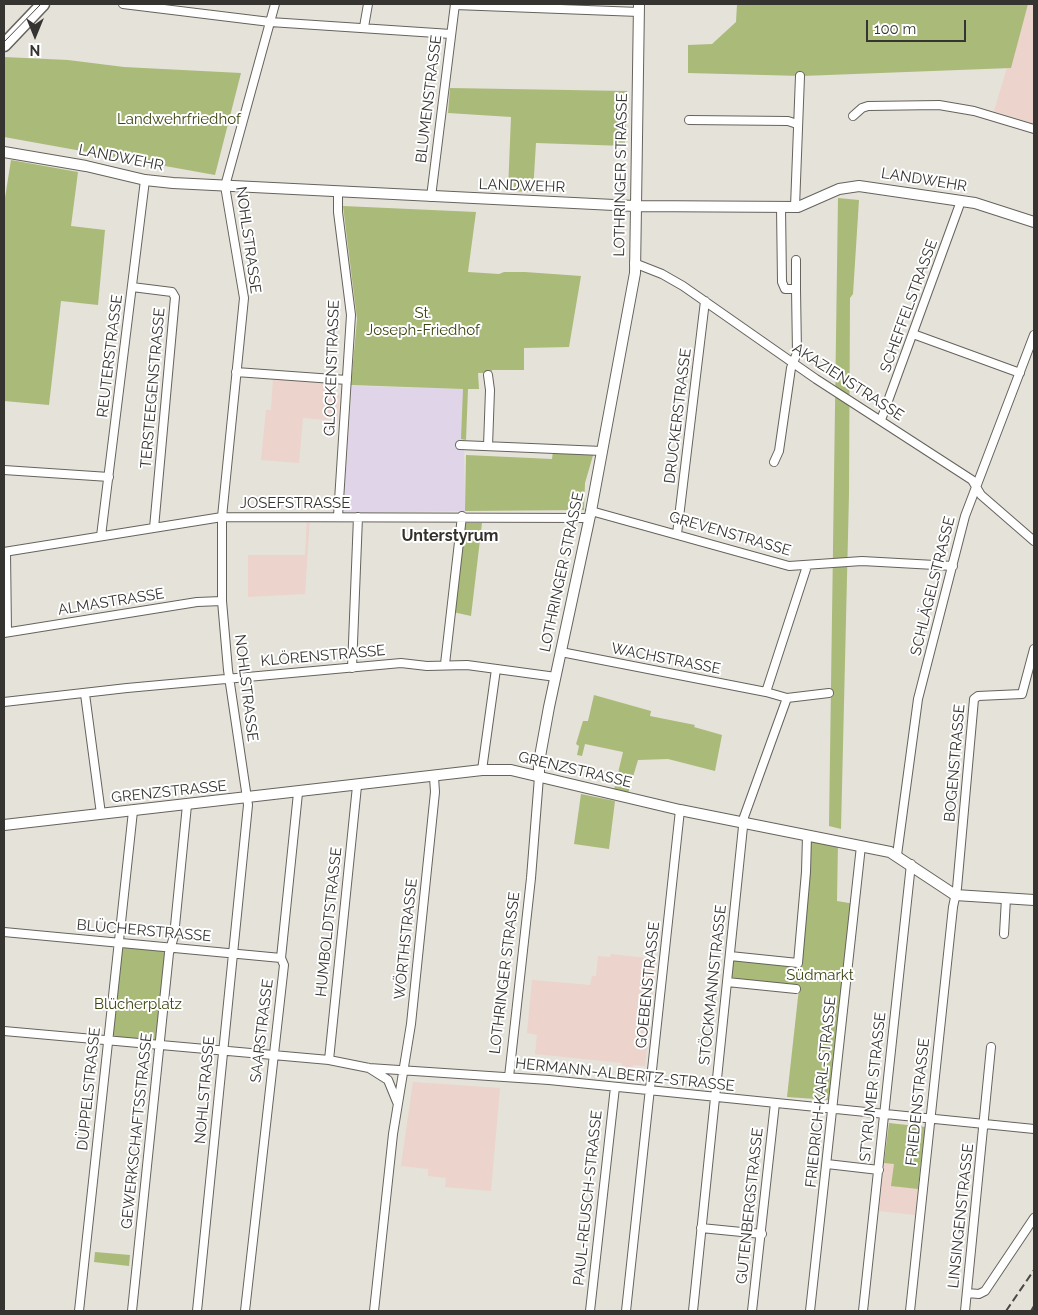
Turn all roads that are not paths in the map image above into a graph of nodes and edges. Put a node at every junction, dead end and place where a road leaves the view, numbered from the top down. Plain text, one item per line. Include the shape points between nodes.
1 (32, 4) edge
2 (43, 4) edge
3 (123, 4) edge
4 (274, 4) edge
5 (368, 4) edge
6 (455, 4) edge
7 (639, 8) edge
8 (270, 22) junction
9 (364, 27) junction
10 (4, 33) edge
11 (451, 34) junction
12 (4, 45) edge
13 (800, 76) dead end
14 (853, 116) dead end
15 (689, 120) dead end
16 (797, 124) junction
17 (1034, 129) edge
18 (4, 152) edge
19 (145, 180) junction
20 (225, 186) junction
21 (338, 192) junction
22 (431, 197) junction
23 (961, 201) junction
24 (634, 206) junction
25 (781, 207) junction
26 (794, 207) junction
27 (1034, 222) edge
28 (796, 260) dead end
29 (634, 263) junction
30 (132, 287) junction
31 (796, 289) junction
32 (705, 301) junction
33 (913, 334) junction
34 (1034, 335) edge
35 (793, 362) junction
36 (236, 372) junction
37 (1020, 373) junction
38 (488, 375) dead end
39 (347, 380) junction
40 (880, 420) junction
41 (460, 445) dead end
42 (488, 446) junction
43 (602, 451) junction
44 (774, 462) dead end
45 (4, 470) edge
46 (109, 477) junction
47 (976, 486) junction
48 (590, 514) junction
49 (338, 516) junction
50 (462, 516) junction
51 (222, 517) junction
52 (358, 517) junction
53 (154, 528) junction
54 (677, 534) junction
55 (102, 536) junction
56 (1034, 542) edge
57 (5, 552) edge
58 (807, 566) junction
59 (953, 566) junction
60 (222, 601) junction
61 (5, 632) edge
62 (1034, 649) edge
63 (561, 652) junction
64 (444, 664) junction
65 (352, 668) junction
66 (496, 669) junction
67 (556, 677) junction
68 (230, 678) junction
69 (766, 692) junction
70 (829, 693) dead end
71 (85, 694) junction
72 (787, 698) junction
73 (4, 702) edge
74 (482, 770) junction
75 (434, 777) junction
76 (539, 777) junction
77 (357, 786) junction
78 (298, 793) junction
79 (247, 798) junction
80 (187, 805) junction
81 (680, 810) junction
82 (133, 811) junction
83 (101, 814) junction
84 (744, 824) junction
85 (4, 825) edge
86 (807, 836) junction
87 (861, 846) junction
88 (897, 855) junction
89 (911, 864) junction
90 (955, 895) junction
91 (1006, 898) junction
92 (1034, 900) edge
93 (4, 932) edge
94 (1004, 934) dead end
95 (119, 943) junction
96 (172, 947) junction
97 (233, 953) junction
98 (730, 956) junction
99 (281, 958) junction
100 (727, 982) junction
101 (796, 989) dead end
102 (4, 1031) edge
103 (108, 1041) junction
104 (160, 1045) junction
105 (991, 1047) dead end
106 (222, 1051) junction
107 (274, 1055) junction
108 (328, 1060) junction
109 (369, 1068) junction
110 (404, 1069) junction
111 (509, 1077) junction
112 (614, 1087) junction
113 (650, 1091) junction
114 (715, 1097) junction
115 (775, 1103) junction
116 (398, 1104) junction
117 (833, 1109) junction
118 (884, 1114) junction
119 (930, 1118) junction
120 (984, 1124) junction
121 (1034, 1129) edge
122 (827, 1164) junction
123 (879, 1170) junction
124 (1034, 1218) edge
125 (701, 1228) junction
126 (762, 1234) junction
127 (967, 1293) junction
128 (79, 1311) edge
129 (132, 1311) edge
130 (196, 1311) edge
131 (246, 1311) edge
132 (374, 1311) edge
133 (590, 1311) edge
134 (626, 1311) edge
135 (693, 1311) edge
136 (752, 1311) edge
137 (810, 1311) edge
138 (863, 1311) edge
139 (910, 1311) edge
140 (966, 1311) edge

1 - 10 main road
2 - 12 main road
3 - 8 street
4 - 8 street, NOHLSTRASSE
5 - 9 street
6 - 7 street
6 - 11 street, BLUMENSTRASSE
7 - 24 street, LOTHRINGER STRASSE
8 - 9 street
8 - 20 street, NOHLSTRASSE
9 - 11 street
11 - 22 street, BLUMENSTRASSE
13 - 16 street
14 - 17 street via 868,106 939,105 974,111
15 - 16 street via 788,121
16 - 26 street
18 - 19 street, LANDWEHR
19 - 20 street, LANDWEHR
19 - 30 street, REUTERSTRASSE
20 - 21 street, LANDWEHR
20 - 36 street, NOHLSTRASSE via 244,293
21 - 22 street, LANDWEHR
21 - 39 street, GLOCKENSTRASSE via 350,309
22 - 24 street, LANDWEHR
23 - 26 street, LANDWEHR via 853,186
23 - 27 street, LANDWEHR
23 - 33 street, SCHEFFELSTRASSE
24 - 25 street, LANDWEHR
24 - 29 street, LOTHRINGER STRASSE
25 - 26 street, LANDWEHR
25 - 31 street via 782,282 785,289
28 - 31 street
29 - 32 street, AKAZIENSTRASSE via 668,277
29 - 43 street, LOTHRINGER STRASSE via 633,288
30 - 46 street, REUTERSTRASSE
30 - 53 street, TERSTEEGENSTRASSE via 169,291 175,297
31 - 35 street via 797,353
32 - 35 street, AKAZIENSTRASSE
32 - 54 street, DRUCKERSTRASSE
33 - 37 street
33 - 40 street, SCHEFFELSTRASSE
34 - 37 street, SCHLÄGELSTRASSE
35 - 40 street, AKAZIENSTRASSE
35 - 44 street via 779,451
36 - 39 street
36 - 51 street, NOHLSTRASSE
37 - 47 street, SCHLÄGELSTRASSE
38 - 42 street
39 - 49 street, GLOCKENSTRASSE
40 - 47 street, AKAZIENSTRASSE via 972,480
41 - 42 street
42 - 43 street
43 - 48 street, LOTHRINGER STRASSE
45 - 46 street
46 - 55 street, REUTERSTRASSE
47 - 56 street, AKAZIENSTRASSE via 981,495
47 - 59 street, SCHLÄGELSTRASSE
48 - 50 street, JOSEFSTRASSE
48 - 54 street, GREVENSTRASSE
48 - 63 street, LOTHRINGER STRASSE
49 - 51 street, JOSEFSTRASSE
49 - 52 street, JOSEFSTRASSE
50 - 52 street, JOSEFSTRASSE
50 - 64 street
51 - 53 street, JOSEFSTRASSE
51 - 60 street, NOHLSTRASSE
52 - 65 street
53 - 55 street, JOSEFSTRASSE
54 - 58 street, GREVENSTRASSE via 769,562
55 - 57 street, JOSEFSTRASSE
57 - 61 street
58 - 59 street, GREVENSTRASSE via 862,561
58 - 69 street
59 - 88 street, SCHLÄGELSTRASSE via 917,704
60 - 61 street, ALMASTRASSE via 196,602
60 - 68 street, NOHLSTRASSE
62 - 90 street, BOGENSTRASSE via 1022,694 978,696 974,699
63 - 67 street, LOTHRINGER STRASSE
63 - 69 street, WACHSTRASSE
64 - 65 street, KLÖRENSTRASSE via 427,666 401,662
64 - 66 street, KLÖRENSTRASSE
65 - 68 street, KLÖRENSTRASSE
66 - 67 street, KLÖRENSTRASSE
66 - 74 street
67 - 76 street, LOTHRINGER STRASSE via 539,762
68 - 71 street, KLÖRENSTRASSE
68 - 79 street, NOHLSTRASSE
69 - 72 street
70 - 72 street
71 - 73 street, KLÖRENSTRASSE
71 - 83 street
72 - 84 street, STÖCKMANNSTRASSE
74 - 75 street, GRENZSTRASSE
74 - 76 street, GRENZSTRASSE via 511,770
75 - 77 street, GRENZSTRASSE
75 - 110 street, WÖRTHSTRASSE via 435,792
76 - 81 street, GRENZSTRASSE
76 - 111 street, LOTHRINGER STRASSE
77 - 78 street, GRENZSTRASSE
77 - 108 street, HUMBOLDTSTRASSE
78 - 79 street, GRENZSTRASSE
78 - 99 street, SAARSTRASSE
79 - 80 street, GRENZSTRASSE
79 - 97 street, NOHLSTRASSE
80 - 82 street, GRENZSTRASSE
80 - 96 street, GEWERKSCHAFTSSTRASSE
81 - 84 street, GRENZSTRASSE
81 - 113 street, GOEBENSTRASSE
82 - 83 street, GRENZSTRASSE
82 - 95 street, DÜPPELSTRASSE
83 - 85 street, GRENZSTRASSE
84 - 86 street, GRENZSTRASSE
84 - 98 street, STÖCKMANNSTRASSE
86 - 87 street, GRENZSTRASSE
86 - 98 street via 798,963
87 - 88 street, GRENZSTRASSE
87 - 117 street, FRIEDRICH-KARL-STRASSE
88 - 89 street, GRENZSTRASSE
89 - 90 street, GRENZSTRASSE
89 - 118 street, STYRUMER STRASSE
90 - 91 street
90 - 119 street, FRIEDENSTRASSE
91 - 92 street
91 - 94 street
93 - 95 street, BLÜCHERSTRASSE
95 - 96 street, BLÜCHERSTRASSE
95 - 103 street, DÜPPELSTRASSE
96 - 97 street, BLÜCHERSTRASSE
96 - 104 street, GEWERKSCHAFTSSTRASSE
97 - 99 street, BLÜCHERSTRASSE
97 - 106 street, NOHLSTRASSE
98 - 100 street, STÖCKMANNSTRASSE
99 - 107 street, SAARSTRASSE via 284,965
100 - 101 street
100 - 114 street, STÖCKMANNSTRASSE
102 - 103 street, HERMANN-ALBERTZ-STRASSE
103 - 104 street, HERMANN-ALBERTZ-STRASSE
103 - 128 street, DÜPPELSTRASSE
104 - 106 street, HERMANN-ALBERTZ-STRASSE
104 - 129 street, GEWERKSCHAFTSSTRASSE
105 - 120 street, LINSINGENSTRASSE
106 - 107 street, HERMANN-ALBERTZ-STRASSE
106 - 130 street, NOHLSTRASSE
107 - 108 street, HERMANN-ALBERTZ-STRASSE
107 - 131 street, SAARSTRASSE
108 - 109 street, HERMANN-ALBERTZ-STRASSE
109 - 110 street, HERMANN-ALBERTZ-STRASSE
109 - 116 street, WÖRTHSTRASSE via 388,1080
110 - 111 street, HERMANN-ALBERTZ-STRASSE
110 - 116 street, WÖRTHSTRASSE
111 - 112 street, HERMANN-ALBERTZ-STRASSE
112 - 113 street, HERMANN-ALBERTZ-STRASSE
112 - 133 street, PAUL-REUSCH-STRASSE
113 - 114 street, HERMANN-ALBERTZ-STRASSE
113 - 134 street, GOEBENSTRASSE
114 - 115 street, HERMANN-ALBERTZ-STRASSE
114 - 125 street, STÖCKMANNSTRASSE
115 - 117 street, HERMANN-ALBERTZ-STRASSE
115 - 126 street, GUTENBERGSTRASSE
116 - 132 street, WÖRTHSTRASSE
117 - 118 street, HERMANN-ALBERTZ-STRASSE
117 - 122 street, FRIEDRICH-KARL-STRASSE
118 - 119 street, HERMANN-ALBERTZ-STRASSE
118 - 123 street, STYRUMER STRASSE
119 - 120 street, HERMANN-ALBERTZ-STRASSE
119 - 139 street, FRIEDENSTRASSE
120 - 121 street, HERMANN-ALBERTZ-STRASSE
120 - 127 street, LINSINGENSTRASSE
122 - 123 street
122 - 137 street, FRIEDRICH-KARL-STRASSE
123 - 138 street, STYRUMER STRASSE
124 - 127 street via 985,1291
125 - 126 street
125 - 135 street, STÖCKMANNSTRASSE
126 - 136 street, GUTENBERGSTRASSE
127 - 140 street, LINSINGENSTRASSE

